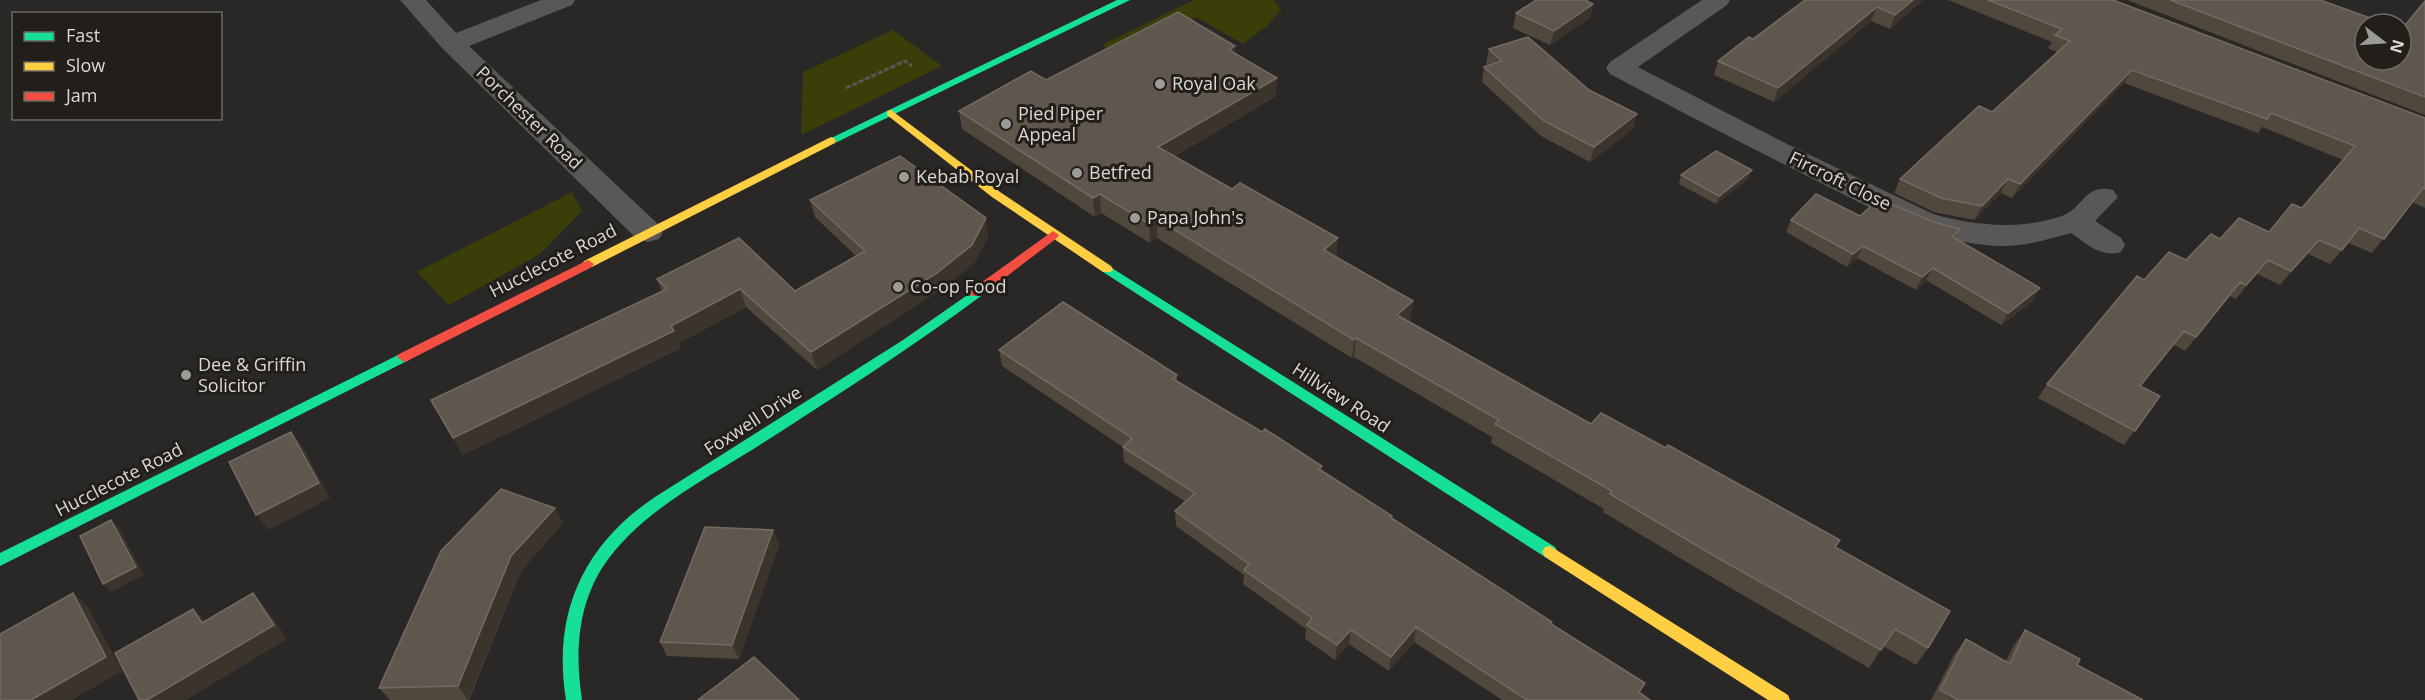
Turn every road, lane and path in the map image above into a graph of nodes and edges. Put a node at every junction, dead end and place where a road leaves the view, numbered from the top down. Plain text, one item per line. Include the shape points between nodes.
1 (412, 0) edge
2 (563, 0) edge
3 (1125, 0) edge
4 (1718, 0) edge
5 (452, 44) junction
6 (891, 113) junction
7 (2103, 197) dead end
8 (2076, 222) junction
9 (648, 232) junction
10 (1053, 235) junction
11 (2110, 246) dead end
12 (0, 560) edge
13 (574, 700) edge
14 (1782, 700) edge

1 - 5 street, Porchester Road
2 - 5 street
3 - 6 street, Hucclecote Road
4 - 8 street, Fircroft Close via 1619,68 1922,221 1999,236 2031,234
5 - 9 street, Porchester Road
6 - 9 street, Hucclecote Road
6 - 10 street, Hillview Road via 982,186
7 - 8 street, Fircroft Close
8 - 11 street
9 - 12 street, Hucclecote Road
10 - 13 street, Foxwell Drive via 940,321 673,493 620,535 583,588 572,621 567,650
10 - 14 street, Hillview Road

